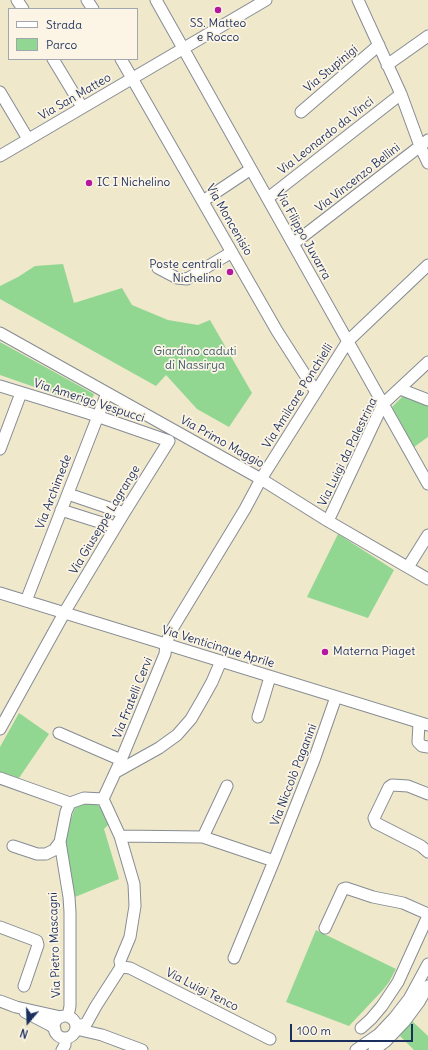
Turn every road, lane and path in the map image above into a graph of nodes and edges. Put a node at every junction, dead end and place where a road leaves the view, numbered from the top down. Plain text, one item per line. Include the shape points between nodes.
1 (156, 0) edge
2 (266, 0) edge
3 (358, 0) edge
4 (428, 36) edge
5 (379, 46) junction
6 (183, 48) junction
7 (54, 60) edge
8 (122, 60) edge
9 (388, 65) junction
10 (132, 78) junction
11 (0, 92) edge
12 (401, 94) junction
13 (82, 107) junction
14 (301, 112) dead end
15 (28, 139) junction
16 (424, 143) edge
17 (0, 156) edge
18 (428, 163) edge
19 (251, 169) junction
20 (268, 198) junction
21 (203, 201) junction
22 (293, 244) junction
23 (232, 252) junction
24 (428, 265) edge
25 (158, 268) dead end
26 (0, 334) edge
27 (348, 341) junction
28 (428, 362) edge
29 (0, 386) edge
30 (400, 389) junction
31 (316, 392) junction
32 (21, 393) junction
33 (107, 393) junction
34 (428, 400) edge
35 (383, 404) junction
36 (97, 416) junction
37 (169, 441) joint
38 (0, 449) edge
39 (261, 478) junction
40 (428, 484) edge
41 (68, 494) junction
42 (61, 510) junction
43 (124, 513) junction
44 (328, 521) junction
45 (115, 527) junction
46 (428, 535) edge
47 (408, 567) junction
48 (428, 579) edge
49 (0, 593) edge
50 (26, 601) junction
51 (64, 613) junction
52 (166, 644) junction
53 (221, 661) junction
54 (270, 677) junction
55 (336, 697) junction
56 (258, 717) dead end
57 (423, 724) edge
58 (0, 728) edge
59 (59, 733) dead end
60 (428, 747) edge
61 (121, 760) junction
62 (116, 772) junction
63 (0, 778) edge
64 (227, 786) dead end
65 (428, 794) edge
66 (103, 799) junction
67 (70, 803) junction
68 (120, 836) junction
69 (203, 837) junction
70 (60, 842) junction
71 (13, 846) dead end
72 (428, 852) edge
73 (274, 862) junction
74 (428, 915) edge
75 (0, 927) edge
76 (325, 928) dead end
77 (234, 958) dead end
78 (428, 964) edge
79 (121, 967) junction
80 (24, 986) dead end
81 (428, 986) edge
82 (0, 1001) edge
83 (16, 1006) junction
84 (70, 1026) junction
85 (361, 1028) dead end
86 (270, 1039) dead end
87 (62, 1050) edge
88 (122, 1050) edge
89 (142, 1050) edge
90 (356, 1050) edge
91 (374, 1050) edge

1 - 6 street, Via Filippo Juvarra
2 - 6 street, Via San Matteo
3 - 5 street
4 - 9 street
5 - 9 street
5 - 14 street, Via Stupinigi
6 - 10 street, Via San Matteo
6 - 19 street, Via Filippo Juvarra
7 - 13 street
8 - 10 street, Via Moncenisio
9 - 12 street
10 - 13 street, Via San Matteo
10 - 21 street, Via Moncenisio
11 - 15 street
12 - 16 street
12 - 20 street, Via Leonardo da Vinci
13 - 15 street, Via San Matteo
15 - 17 street, Via San Matteo
16 - 18 street
16 - 22 street, Via Vincenzo Bellini
19 - 20 street, Via Filippo Juvarra
19 - 21 street
20 - 22 street, Via Filippo Juvarra
21 - 23 street, Via Moncenisio
22 - 27 street, Via Filippo Juvarra
23 - 25 street via 187,279 177,278
23 - 31 street, Via Moncenisio via 284,343
24 - 27 street, Via Amilcare Ponchielli
26 - 33 street, Via Primo Maggio
27 - 31 street, Via Amilcare Ponchielli
27 - 35 street, Via Filippo Juvarra
28 - 30 street, Via Luigi da Palestrina
29 - 32 street, Via Amerigo Vespucci
30 - 34 street
30 - 35 street, Via Luigi da Palestrina
31 - 39 street, Via Amilcare Ponchielli
32 - 36 street, Via Amerigo Vespucci
32 - 38 street
33 - 36 street, Via Archimede
33 - 39 street, Via Primo Maggio
35 - 40 street, Via Filippo Juvarra
35 - 44 street, Via Luigi da Palestrina
36 - 37 street, Via Amerigo Vespucci
36 - 41 street, Via Archimede
37 - 43 street, Via Giuseppe Lagrange
39 - 44 street, Via Primo Maggio
39 - 52 street, Via Amilcare Ponchielli via 171,631
41 - 42 street, Via Archimede
41 - 43 street
42 - 45 street
42 - 50 street, Via Archimede
43 - 45 street, Via Giuseppe Lagrange
44 - 47 street, Via Primo Maggio
45 - 51 street, Via Giuseppe Lagrange
46 - 47 street
47 - 48 street, Via Primo Maggio
49 - 50 street, Via Venticinque Aprile
50 - 51 street, Via Venticinque Aprile
51 - 52 street, Via Venticinque Aprile
51 - 58 street, Via Giuseppe Lagrange
52 - 53 street, Via Venticinque Aprile
52 - 61 street, Via Fratelli Cervi via 165,654
53 - 54 street, Via Venticinque Aprile
53 - 62 street via 191,719 177,735
54 - 55 street, Via Venticinque Aprile
54 - 56 street
55 - 57 street, Via Venticinque Aprile
55 - 73 street, Via Niccolò Paganini
57 - 60 street via 418,742
59 - 61 street
61 - 62 street, Via Fratelli Cervi
62 - 66 street, Via Fratelli Cervi
63 - 67 street
64 - 69 street
65 - 72 street via 408,786 392,785 374,818 376,824
66 - 67 street via 84,798
66 - 68 street
67 - 70 street, Via Pietro Mascagni
68 - 69 street
68 - 79 street via 134,884 135,906 130,937 120,962
69 - 73 street
70 - 71 street via 54,850 46,854
70 - 84 street, Via Pietro Mascagni via 70,912
73 - 77 street, Via Niccolò Paganini
74 - 76 street via 404,903 346,888 343,889
74 - 85 street via 398,982 382,1006
75 - 80 street via 37,941 38,946
78 - 90 street via 395,1017 379,1034
79 - 84 street via 90,1018
79 - 86 street, Via Luigi Tenco via 130,968
81 - 91 street via 405,1021
82 - 83 street
83 - 84 street
83 - 84 street via 50,1025 59,1035
84 - 87 street, Via Pietro Mascagni
84 - 88 street
84 - 89 street

